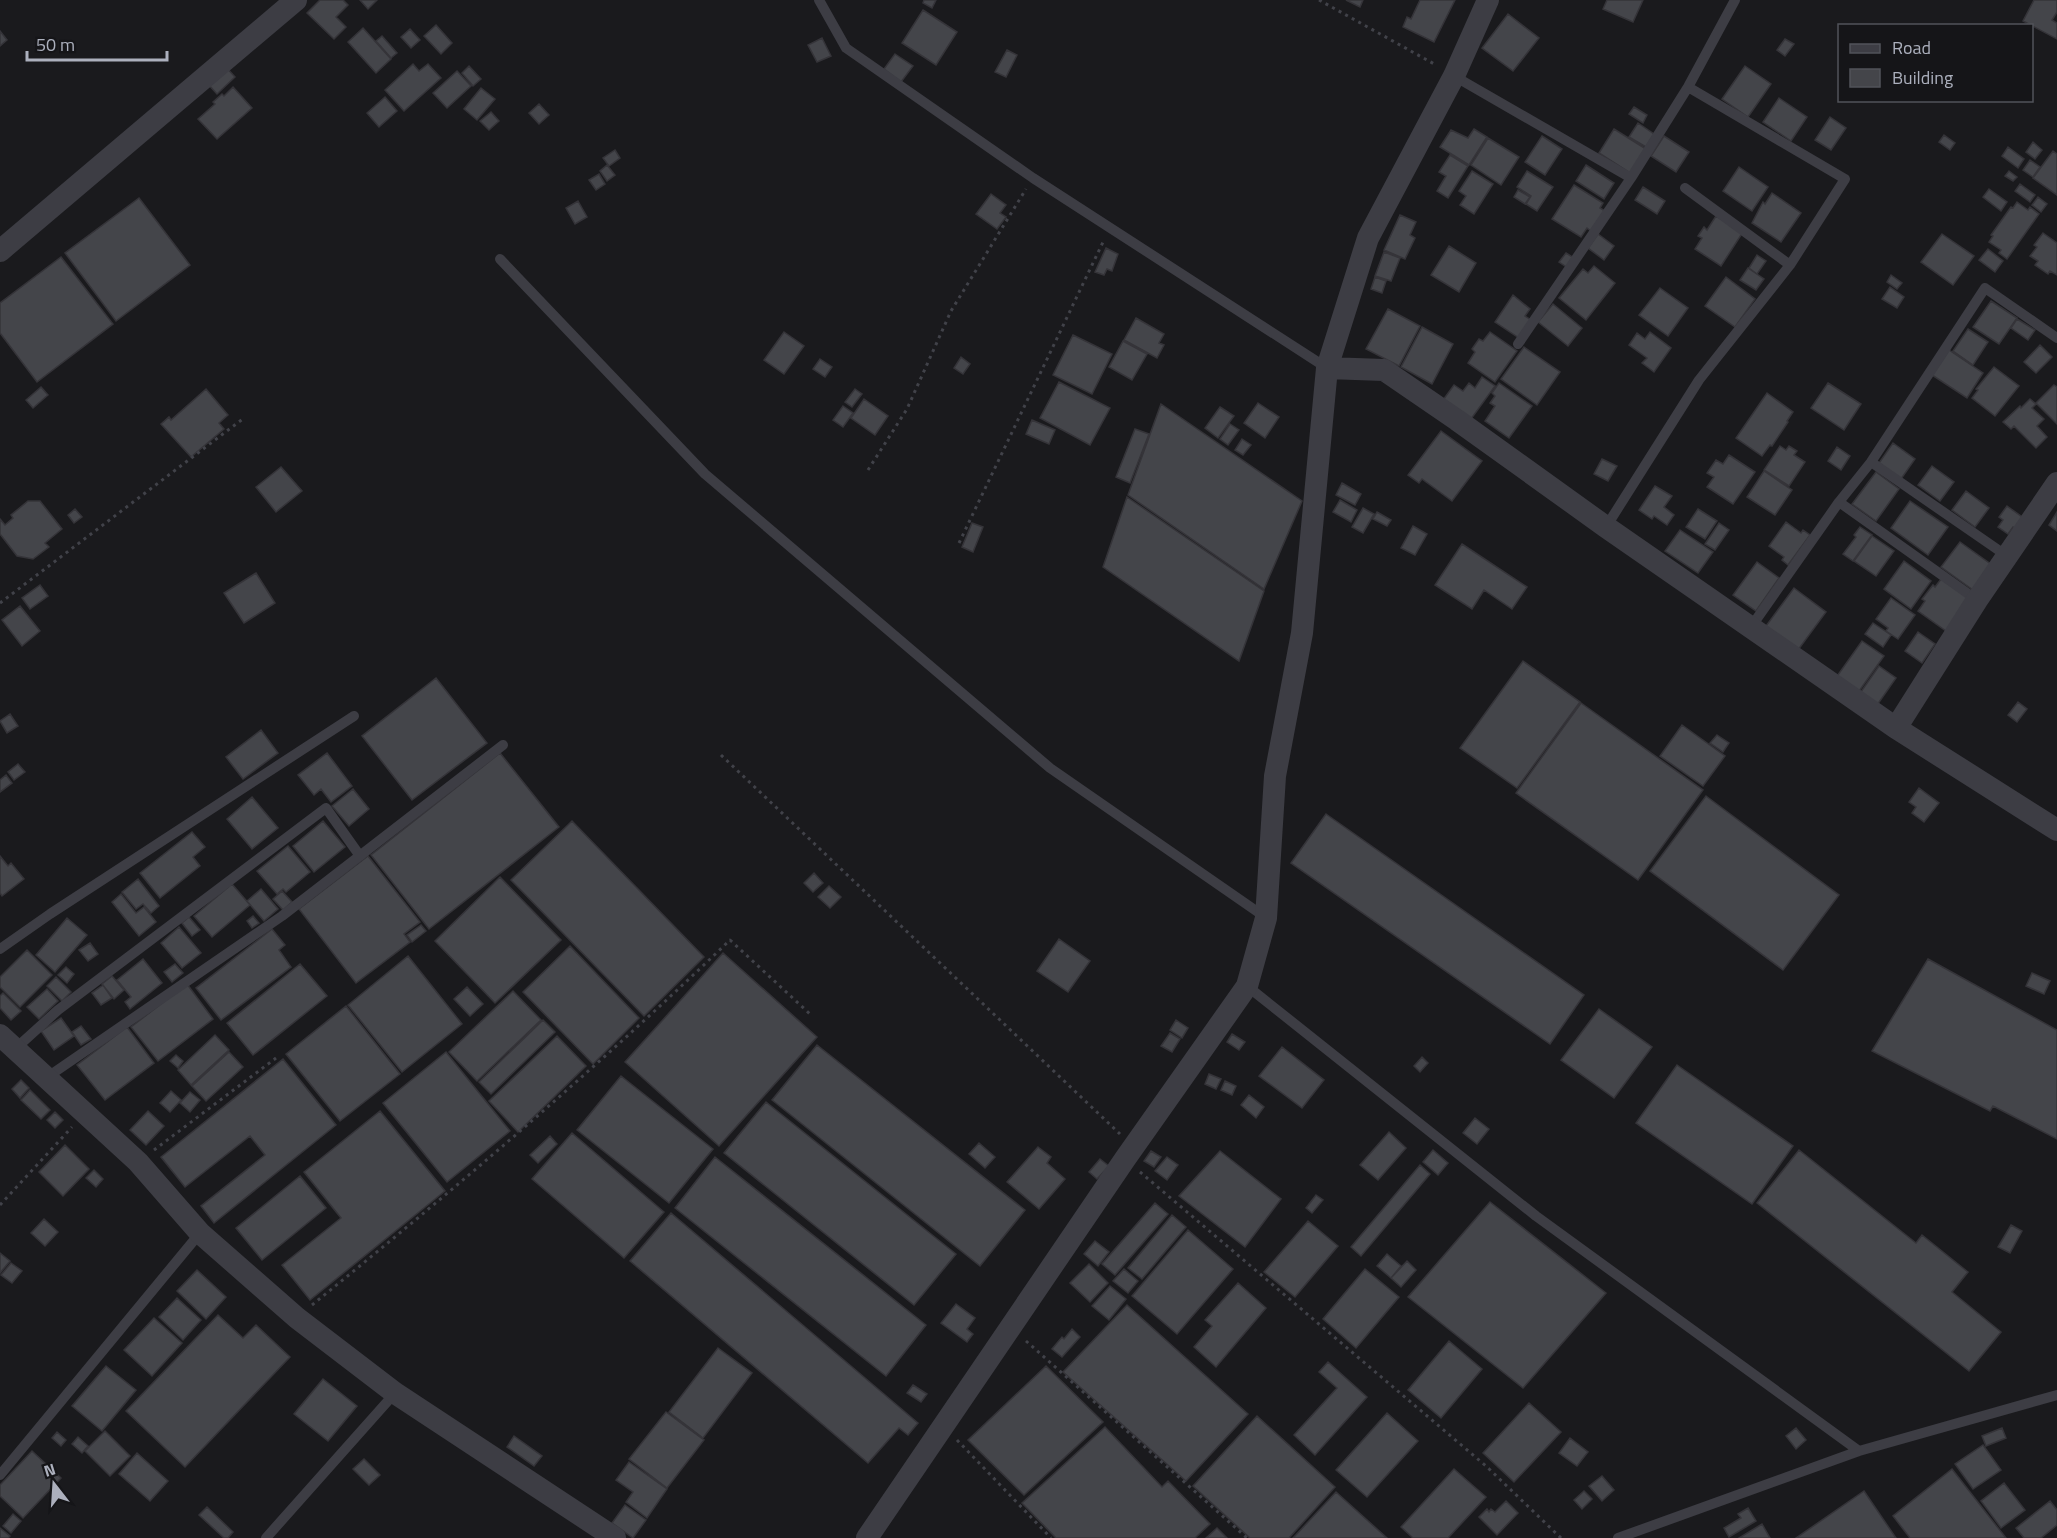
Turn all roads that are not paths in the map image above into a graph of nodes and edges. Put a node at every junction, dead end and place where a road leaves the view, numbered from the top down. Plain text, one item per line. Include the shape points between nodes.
1 (296, 0) edge
2 (819, 0) edge
3 (1488, 0) edge
4 (1735, 0) edge
5 (1454, 76) junction
6 (1689, 87) junction
7 (1631, 178) junction
8 (1685, 188) dead end
9 (0, 251) edge
10 (500, 259) dead end
11 (1790, 265) junction
12 (2057, 338) edge
13 (1518, 344) dead end
14 (1327, 368) junction
15 (1871, 462) junction
16 (2057, 483) edge
17 (1839, 502) junction
18 (1606, 527) junction
19 (2007, 556) junction
20 (1977, 600) junction
21 (1751, 627) junction
22 (354, 716) dead end
23 (1896, 728) junction
24 (503, 745) dead end
25 (2057, 830) edge
26 (360, 856) junction
27 (1266, 918) junction
28 (0, 949) edge
29 (1246, 986) junction
30 (8, 1042) edge
31 (46, 1078) junction
32 (200, 1233) junction
33 (395, 1393) junction
34 (2057, 1395) edge
35 (1858, 1451) junction
36 (0, 1475) edge
37 (266, 1538) edge
38 (615, 1538) edge
39 (867, 1538) edge
40 (1618, 1538) edge

1 - 9 street
2 - 14 lane via 846,48 1033,177
3 - 5 street
4 - 6 lane
5 - 7 lane
5 - 14 street via 1368,238
6 - 7 lane
6 - 11 lane via 1845,179
7 - 13 lane
8 - 11 lane
10 - 27 lane via 705,474 1050,768
11 - 18 lane via 1700,380
12 - 15 lane via 1985,288
14 - 18 street via 1384,370
14 - 27 street via 1302,633 1275,776
15 - 17 lane
15 - 19 lane
16 - 19 street
17 - 20 lane
17 - 21 lane
18 - 21 street
19 - 20 street
20 - 23 street
21 - 23 street
22 - 28 lane
23 - 25 street
24 - 26 lane
26 - 30 lane via 326,808 58,1010
26 - 31 lane via 282,916
27 - 29 street
29 - 35 lane via 1536,1216
29 - 39 street
30 - 31 street
31 - 32 street via 138,1162
32 - 33 street via 297,1318
32 - 36 lane
33 - 37 lane
33 - 38 street
34 - 35 lane
35 - 40 lane

